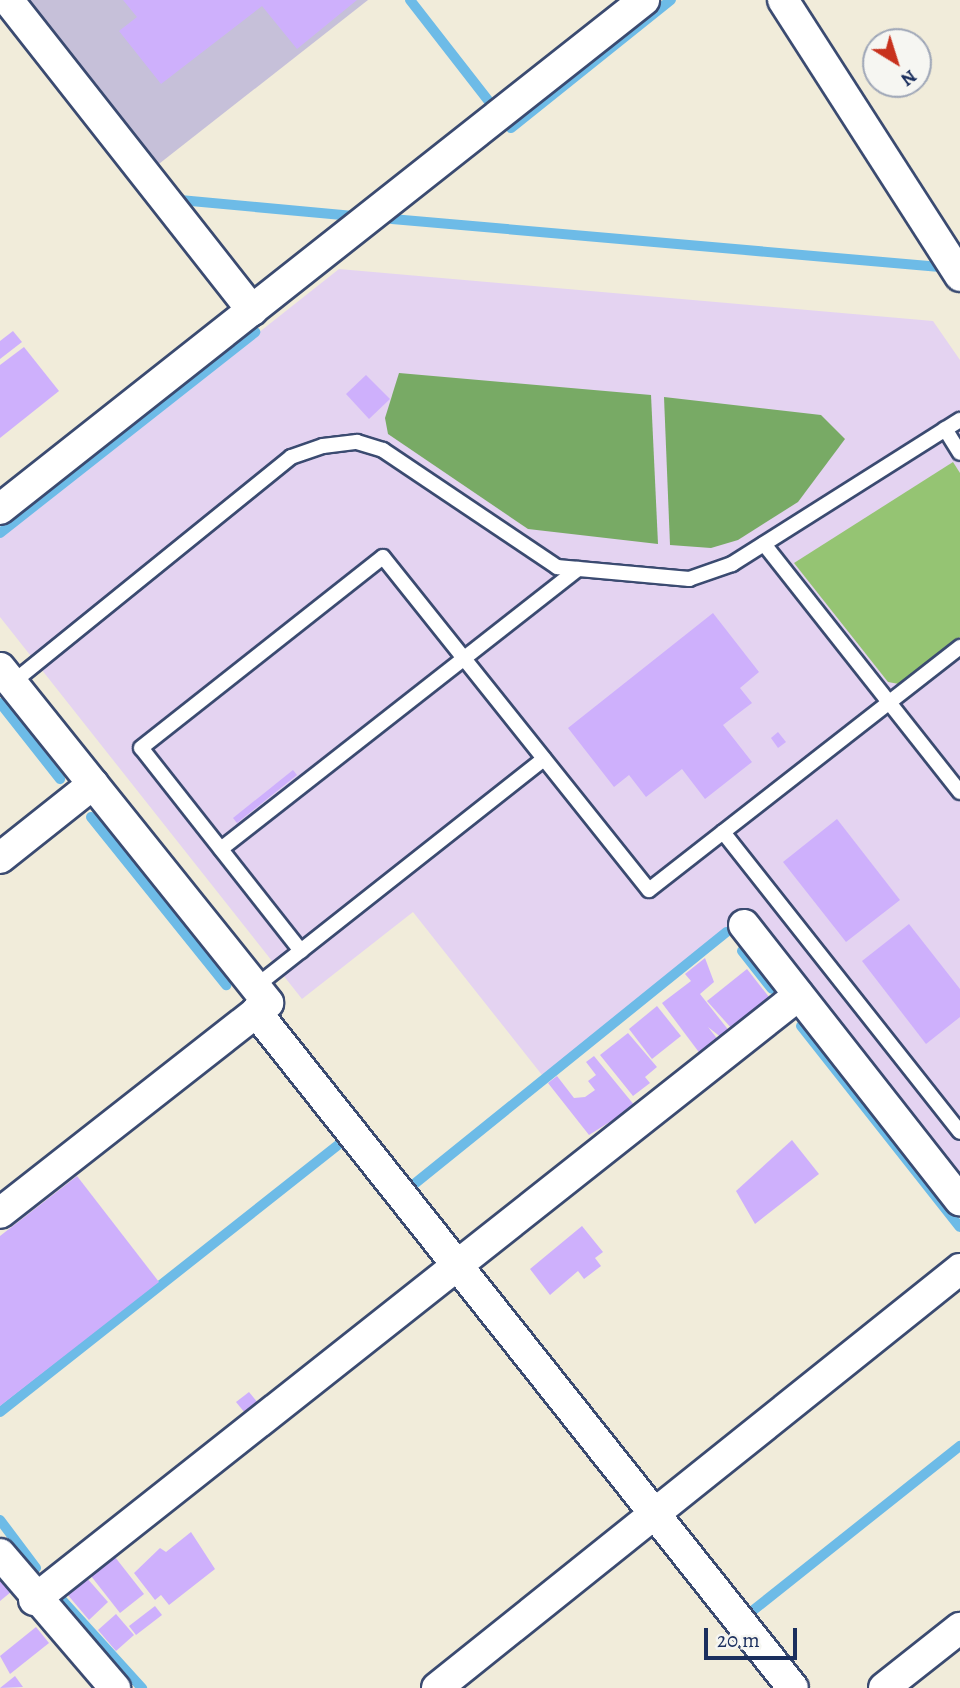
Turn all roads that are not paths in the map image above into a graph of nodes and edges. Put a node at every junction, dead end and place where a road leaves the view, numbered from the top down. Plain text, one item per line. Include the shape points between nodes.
1 (8, 0) edge
2 (644, 0) edge
3 (783, 0) edge
4 (960, 276) edge
5 (252, 310) junction
6 (960, 420) edge
7 (945, 429) junction
8 (960, 453) edge
9 (0, 509) edge
10 (764, 544) junction
11 (578, 569) junction
12 (960, 647) edge
13 (464, 659) junction
14 (6, 676) edge
15 (889, 702) junction
16 (544, 759) junction
17 (93, 784) junction
18 (960, 792) edge
19 (723, 832) junction
20 (221, 849) junction
21 (0, 858) edge
22 (744, 925) dead end
23 (301, 951) junction
24 (799, 995) junction
25 (256, 999) junction
26 (960, 1132) edge
27 (960, 1200) edge
28 (0, 1213) edge
29 (457, 1265) junction
30 (960, 1269) edge
31 (655, 1514) junction
32 (0, 1554) edge
33 (34, 1600) junction
34 (960, 1628) edge
35 (115, 1688) edge
36 (438, 1688) edge
37 (793, 1688) edge
38 (884, 1688) edge

1 - 5 street
2 - 5 street
3 - 4 street
5 - 9 street
6 - 7 lane
7 - 8 lane
7 - 10 lane
10 - 11 lane via 689,579
10 - 15 lane
11 - 13 lane
11 - 14 lane via 557,566 383,450 357,442 323,446 291,457
12 - 15 lane
13 - 16 lane
13 - 20 lane
13 - 20 lane via 383,557 362,573 141,748
14 - 17 street
15 - 18 lane
15 - 19 lane
16 - 19 lane via 649,890
16 - 23 lane
17 - 21 street
17 - 25 street
19 - 26 lane
20 - 23 lane
22 - 24 street
23 - 25 lane
24 - 27 street
24 - 29 street
25 - 28 street
25 - 29 street
29 - 31 street
29 - 33 street
30 - 31 street
31 - 36 street
31 - 37 street
32 - 33 street
33 - 35 street
34 - 38 street

